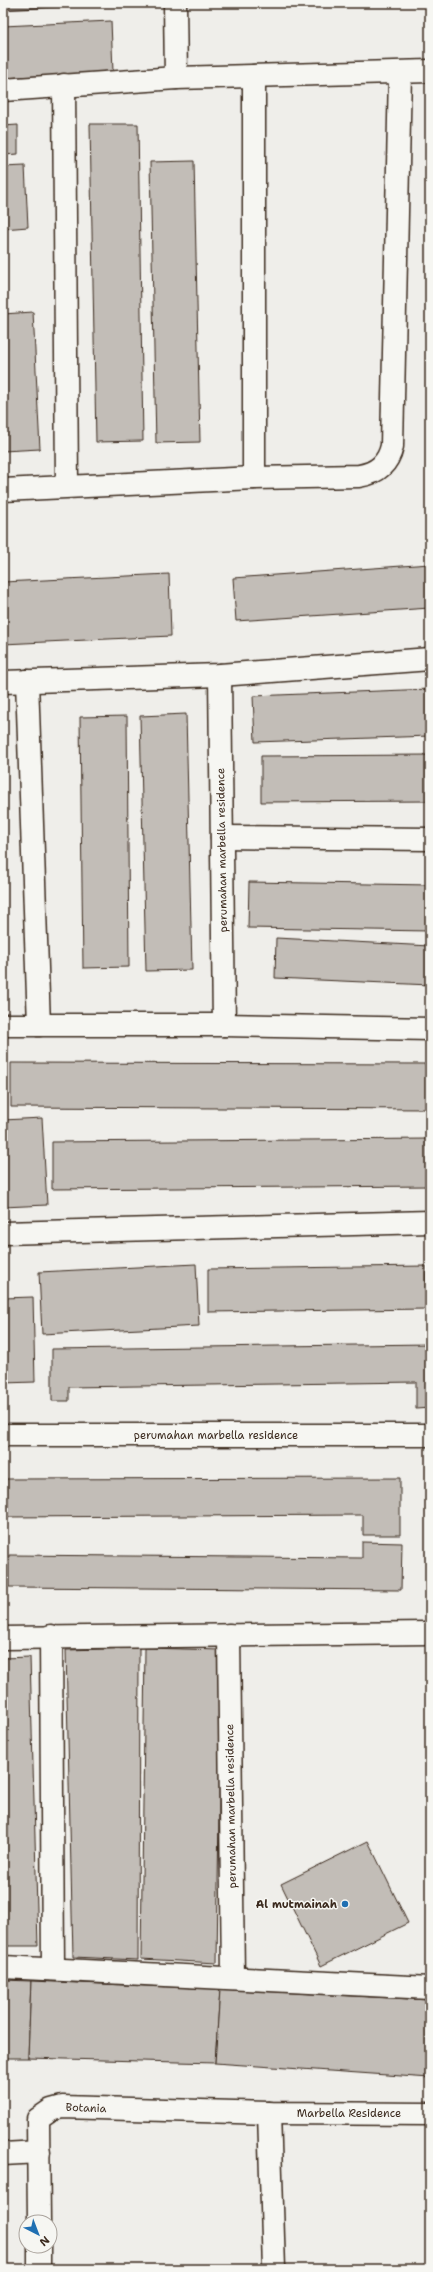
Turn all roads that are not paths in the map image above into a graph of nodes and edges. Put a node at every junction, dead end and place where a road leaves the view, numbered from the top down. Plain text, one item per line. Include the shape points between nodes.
1 (175, 3) edge
2 (430, 71) edge
3 (400, 73) junction
4 (254, 76) junction
5 (176, 78) junction
6 (64, 85) junction
7 (3, 90) edge
8 (254, 478) junction
9 (67, 486) junction
10 (3, 490) edge
11 (430, 659) edge
12 (220, 675) junction
13 (27, 681) junction
14 (3, 682) edge
15 (222, 837) junction
16 (430, 839) edge
17 (3, 1025) edge
18 (39, 1025) junction
19 (224, 1025) junction
20 (430, 1029) edge
21 (430, 1222) edge
22 (3, 1233) edge
23 (3, 1435) edge
24 (430, 1435) edge
25 (430, 1632) edge
26 (229, 1635) junction
27 (51, 1636) junction
28 (3, 1638) edge
29 (3, 1967) edge
30 (53, 1968) junction
31 (233, 1977) junction
32 (430, 1988) edge
33 (135, 2110) joint
34 (269, 2113) junction
35 (430, 2114) edge
36 (38, 2152) junction
37 (3, 2154) edge
38 (39, 2214) edge
39 (39, 2254) edge
40 (39, 2269) edge
41 (274, 2269) edge

1 - 5 street
2 - 3 street
3 - 4 street
3 - 8 street via 393,418 390,456 373,473 359,476
4 - 5 street
4 - 8 street
5 - 6 street
6 - 7 street
6 - 9 street
8 - 9 street
9 - 10 street
11 - 12 street
12 - 13 street
12 - 15 street, perumahan marbella residence
13 - 14 street
13 - 18 street
15 - 16 street
15 - 19 street, perumahan marbella residence
17 - 18 street
18 - 19 street
19 - 20 street
21 - 22 street
23 - 24 street, perumahan marbella residence
25 - 26 street
26 - 27 street
26 - 31 street, perumahan marbella residence
27 - 28 street
27 - 30 street
29 - 30 street
30 - 31 street
31 - 32 street
33 - 34 street, Marbella Residence
33 - 36 street, Botania via 62,2107 51,2110 38,2119
34 - 35 street, Marbella Residence
34 - 41 street
36 - 37 street
36 - 38 street
39 - 40 street

